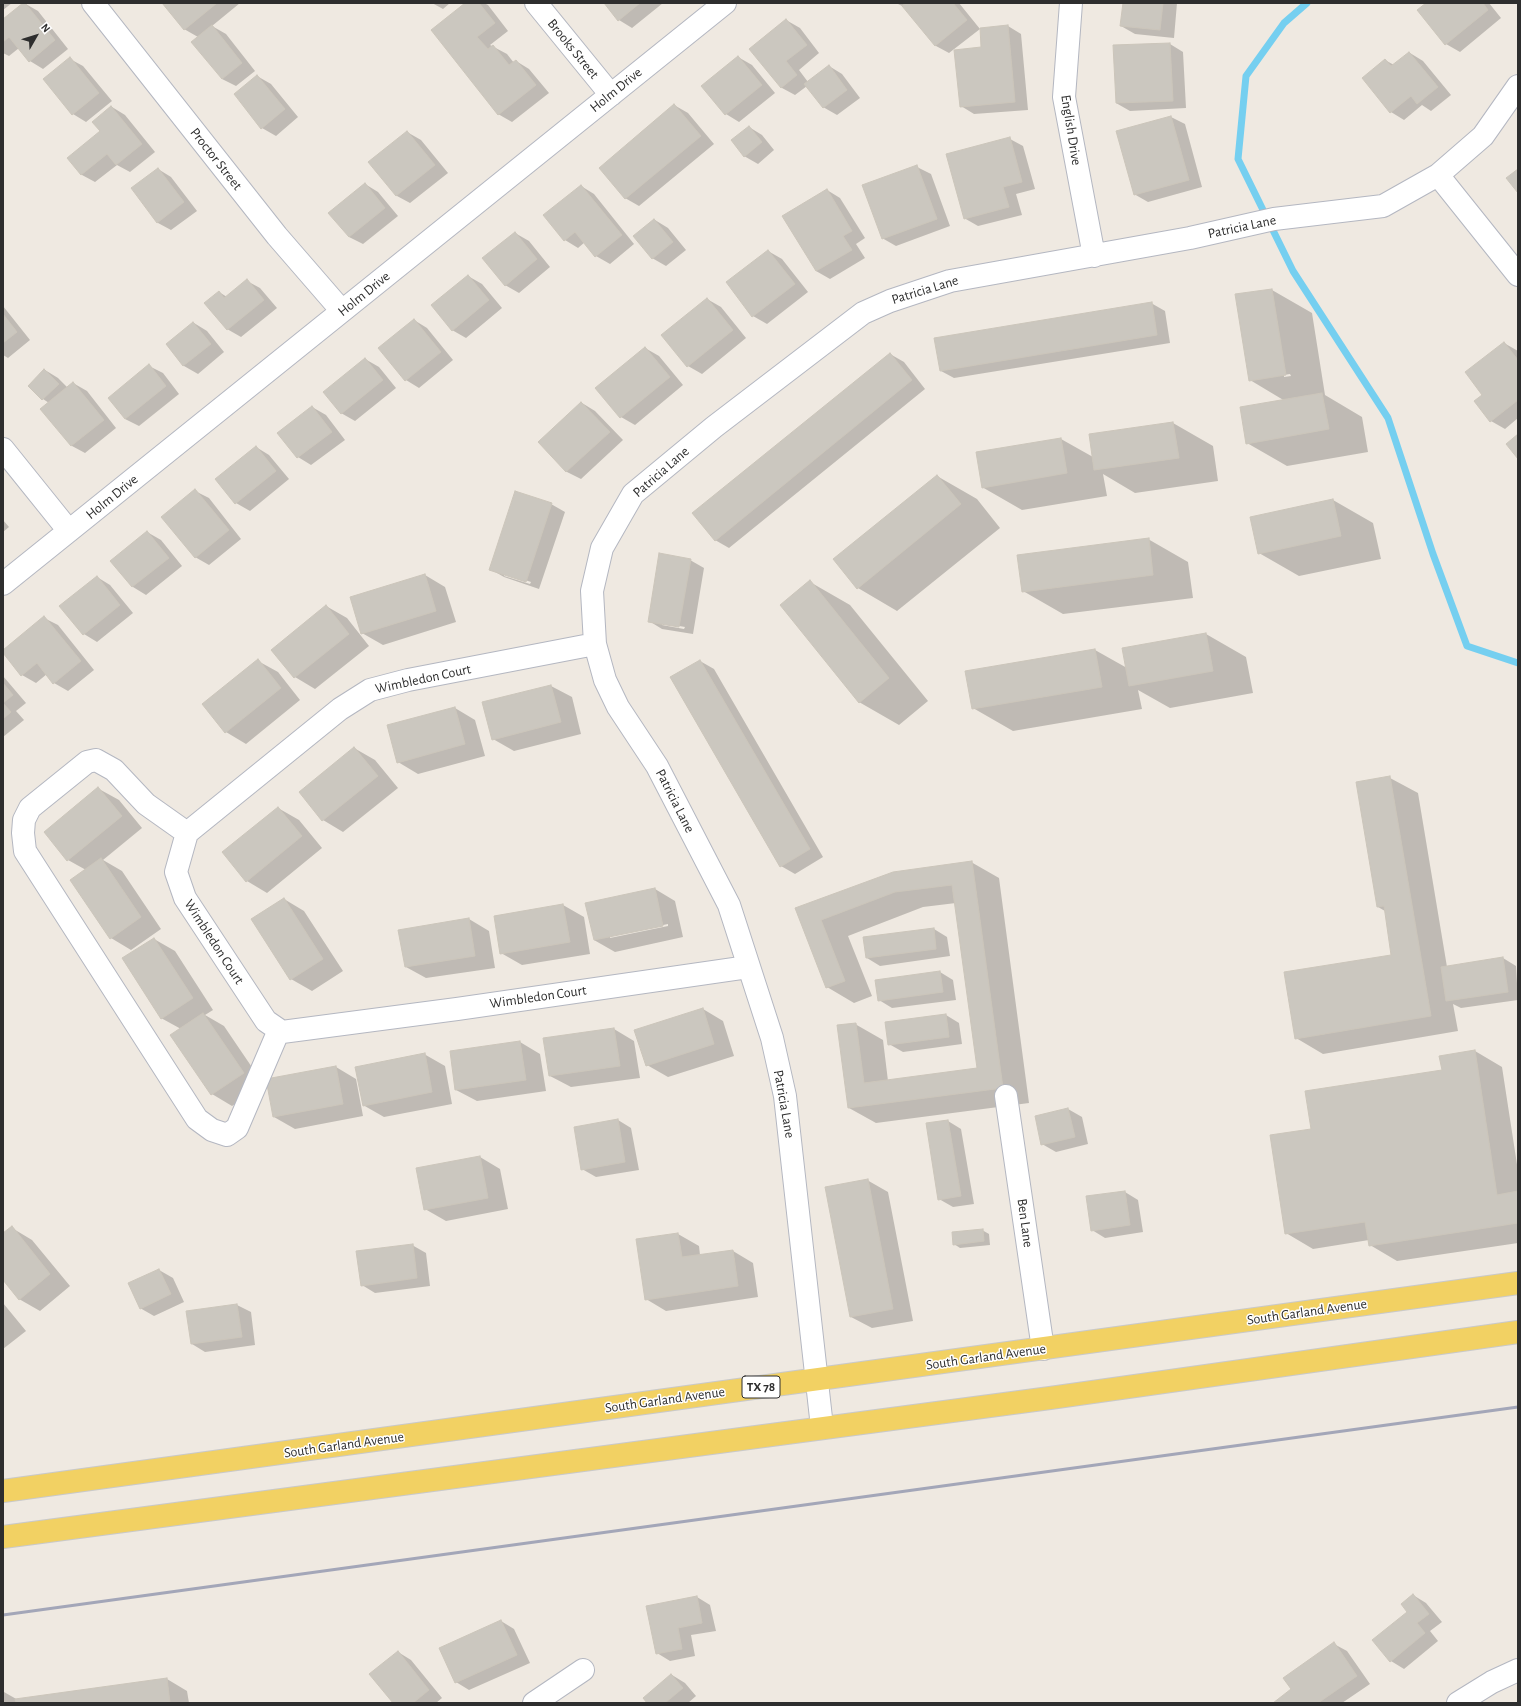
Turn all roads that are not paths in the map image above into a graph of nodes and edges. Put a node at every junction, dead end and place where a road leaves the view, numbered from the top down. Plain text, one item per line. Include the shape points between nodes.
1 (93, 3) edge
2 (536, 3) edge
3 (725, 3) edge
4 (1071, 3) edge
5 (1518, 86) edge
6 (611, 95) junction
7 (1438, 176) junction
8 (1094, 256) junction
9 (1518, 276) edge
10 (342, 311) junction
11 (3, 449) edge
12 (69, 531) junction
13 (3, 584) edge
14 (596, 644) junction
15 (187, 833) junction
16 (748, 967) junction
17 (279, 1030) junction
18 (1006, 1096) dead end
19 (1518, 1283) edge
20 (1518, 1332) edge
21 (1043, 1349) junction
22 (816, 1380) junction
23 (822, 1427) junction
24 (3, 1491) edge
25 (3, 1537) edge
26 (583, 1670) dead end
27 (1518, 1670) edge
28 (534, 1703) edge
29 (1458, 1703) edge

1 - 10 street, Proctor Street via 277,236
2 - 6 street, Brooks Street
3 - 6 street, Holm Drive
4 - 8 street, English Drive via 1064,97
5 - 7 street, Patricia Lane via 1483,136
6 - 10 street, Holm Drive
7 - 8 street, Patricia Lane via 1383,206 1274,219
7 - 9 street
8 - 14 street, Patricia Lane via 950,281 863,313 714,427 633,494 602,548 592,591
10 - 12 street, Holm Drive
11 - 12 street
12 - 13 street, Holm Drive
14 - 15 street, Wimbledon Court via 408,680 370,690 340,709
14 - 16 street, Patricia Lane via 605,680 618,707 657,766 729,905
15 - 17 street, Wimbledon Court via 176,872 185,898 266,1021
15 - 17 street via 146,804 114,770 96,760 87,762 30,808 24,820 23,834 25,851 197,1119 212,1130 227,1135 237,1128
16 - 17 street, Wimbledon Court via 457,1009 282,1032
16 - 22 street, Patricia Lane via 772,1038 785,1096
18 - 21 street, Ben Lane
19 - 21 main road, South Garland Avenue / TX 78
20 - 23 main road via 1050,1398
21 - 22 main road, South Garland Avenue / TX 78
22 - 23 street, Patricia Lane
22 - 24 main road, South Garland Avenue / TX 78
23 - 25 main road
26 - 28 street
27 - 29 street via 1492,1682

